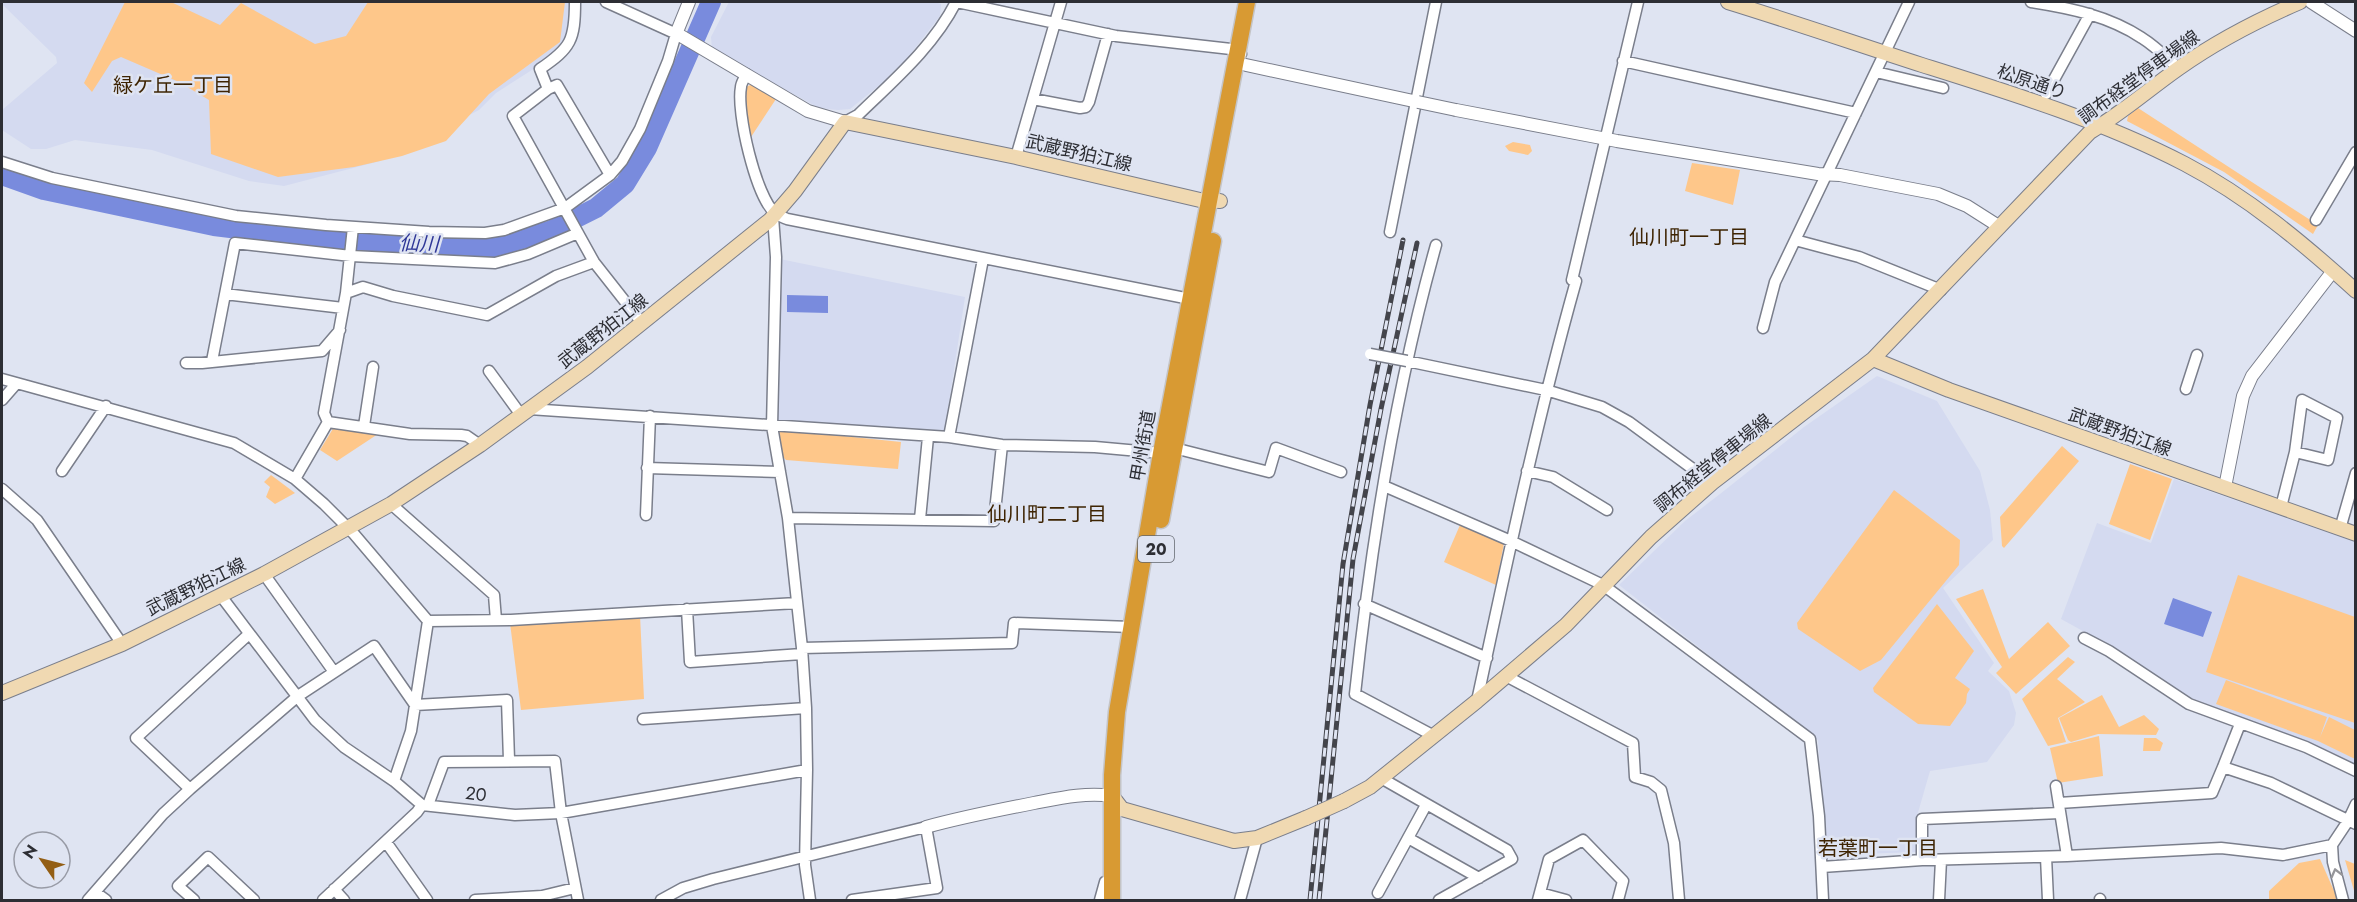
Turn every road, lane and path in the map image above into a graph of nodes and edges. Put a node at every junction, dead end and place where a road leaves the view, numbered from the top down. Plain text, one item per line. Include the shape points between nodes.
1 (575, 2) edge
2 (606, 2) edge
3 (689, 2) edge
4 (957, 2) edge
5 (1061, 2) edge
6 (1247, 2) edge
7 (1257, 2) edge
8 (1436, 2) edge
9 (1638, 2) edge
10 (1728, 2) edge
11 (1909, 2) edge
12 (2031, 2) edge
13 (2300, 2) edge
14 (2311, 2) edge
15 (2090, 14) junction
16 (1055, 22) junction
17 (2355, 31) edge
18 (1108, 34) junction
19 (678, 35) junction
20 (1885, 53) junction
21 (1242, 57) junction
22 (1623, 61) junction
23 (2178, 68) junction
24 (1876, 72) junction
25 (746, 74) junction
26 (548, 88) junction
27 (1943, 88) dead end
28 (2046, 94) dead end
29 (1034, 99) junction
30 (1418, 102) junction
31 (1856, 113) junction
32 (845, 122) junction
33 (2100, 126) junction
34 (1606, 139) junction
35 (2355, 152) edge
36 (1016, 157) junction
37 (2, 162) edge
38 (610, 175) junction
39 (1826, 175) junction
40 (1215, 201) junction
41 (566, 210) junction
42 (774, 215) junction
43 (2316, 220) dead end
44 (2000, 227) junction
45 (353, 230) junction
46 (578, 232) junction
47 (1390, 232) dead end
48 (1796, 240) junction
49 (1436, 246) dead end
50 (352, 253) junction
51 (983, 259) junction
52 (594, 262) junction
53 (2333, 271) junction
54 (1941, 290) junction
55 (2355, 291) edge
56 (346, 293) junction
57 (225, 294) junction
58 (1190, 299) junction
59 (343, 308) junction
60 (642, 323) junction
61 (1763, 328) dead end
62 (340, 330) junction
63 (1370, 354) dead end
64 (2197, 355) dead end
65 (1873, 359) junction
66 (212, 361) junction
67 (1407, 361) junction
68 (186, 363) dead end
69 (373, 367) dead end
70 (489, 371) dead end
71 (2, 379) edge
72 (16, 384) junction
73 (2186, 388) dead end
74 (1546, 390) junction
75 (2, 400) edge
76 (106, 406) junction
77 (525, 412) junction
78 (650, 416) junction
79 (327, 422) junction
80 (364, 426) junction
81 (772, 426) junction
82 (928, 437) junction
83 (950, 437) junction
84 (480, 445) junction
85 (1002, 445) junction
86 (1168, 451) junction
87 (2295, 452) junction
88 (647, 468) junction
89 (63, 471) dead end
90 (1527, 471) junction
91 (780, 472) junction
92 (1341, 472) dead end
93 (2355, 473) edge
94 (294, 479) junction
95 (1712, 483) junction
96 (1384, 486) junction
97 (2225, 487) junction
98 (2, 489) edge
99 (391, 504) junction
100 (2281, 507) junction
101 (1607, 510) dead end
102 (646, 515) dead end
103 (788, 518) junction
104 (920, 519) junction
105 (348, 528) junction
106 (2340, 528) junction
107 (2355, 534) edge
108 (1511, 541) junction
109 (264, 574) junction
110 (1603, 585) junction
111 (221, 596) junction
112 (797, 603) junction
113 (1364, 604) junction
114 (687, 609) junction
115 (496, 620) junction
116 (428, 621) junction
117 (1131, 627) junction
118 (249, 634) junction
119 (2084, 638) dead end
120 (122, 644) junction
121 (802, 651) junction
122 (1487, 658) junction
123 (334, 672) junction
124 (1506, 676) junction
125 (2, 693) edge
126 (298, 696) junction
127 (1477, 702) junction
128 (415, 705) junction
129 (807, 708) junction
130 (643, 719) dead end
131 (2240, 724) junction
132 (1434, 736) junction
133 (509, 760) junction
134 (2223, 767) junction
135 (807, 770) junction
136 (2355, 771) edge
137 (1381, 778) junction
138 (394, 781) junction
139 (2056, 786) dead end
140 (190, 789) junction
141 (1112, 796) junction
142 (2355, 804) edge
143 (425, 805) junction
144 (1426, 805) junction
145 (2059, 808) junction
146 (1122, 809) junction
147 (561, 813) junction
148 (2352, 823) edge
149 (926, 826) junction
150 (1257, 838) junction
151 (1408, 838) junction
152 (386, 842) junction
153 (2332, 845) junction
154 (805, 856) junction
155 (2067, 856) junction
156 (2046, 857) junction
157 (1922, 860) junction
158 (1941, 860) junction
159 (1822, 867) junction
160 (1479, 878) junction
161 (1112, 881) junction
162 (574, 888) junction
163 (334, 889) junction
164 (95, 891) junction
165 (1378, 893) dead end
166 (1539, 897) edge
167 (88, 900) edge
168 (106, 900) edge
169 (194, 900) edge
170 (254, 900) edge
171 (323, 900) edge
172 (344, 900) edge
173 (427, 900) edge
174 (475, 900) edge
175 (578, 900) edge
176 (661, 900) edge
177 (810, 900) edge
178 (852, 900) edge
179 (1100, 900) edge
180 (1112, 900) edge
181 (1123, 900) edge
182 (1240, 900) edge
183 (1439, 900) edge
184 (1566, 900) edge
185 (1618, 900) edge
186 (1679, 900) edge
187 (1823, 900) edge
188 (1939, 900) edge
189 (2048, 900) edge
190 (2343, 900) edge

1 - 26 street via 570,43 561,55 540,69
2 - 19 street
3 - 19 street
4 - 16 street
4 - 32 street via 921,53 858,116
5 - 16 street
6 - 21 highway, 甲州街道 / 20
7 - 21 highway, 甲州街道 / 20
8 - 30 street
9 - 22 street
10 - 20 main road, 松原通り
11 - 20 street
12 - 15 street
13 - 23 main road, 調布経堂停車場線 via 2243,29
14 - 17 street
15 - 23 street via 2142,38
15 - 28 street
16 - 18 street
16 - 29 street
18 - 21 street
18 - 29 street via 1086,107
19 - 25 street
19 - 38 street via 640,129
20 - 24 street
20 - 33 main road, 松原通り
21 - 30 street
21 - 40 highway, 甲州街道 / 20
22 - 31 street
22 - 34 street
23 - 33 main road, 調布経堂停車場線
24 - 27 street
24 - 31 street
25 - 32 street via 808,111
25 - 42 street via 741,87 742,124 763,195
26 - 38 street via 557,85
26 - 41 street via 513,116
29 - 36 street
30 - 34 street, bridge
30 - 47 street
31 - 39 street
32 - 36 main road, 武蔵野狛江線
32 - 42 main road, 武蔵野狛江線
33 - 44 main road, 調布経堂停車場線
33 - 53 main road, 松原通り via 2137,140 2230,191 2307,247
34 - 39 street
34 - 74 street
35 - 43 street
36 - 40 main road, 武蔵野狛江線
37 - 45 street via 52,178 236,216
38 - 41 street
39 - 44 street via 1938,194
39 - 48 street
40 - 58 highway, 甲州街道 / 20
40 - 86 highway, 甲州街道 / 20
41 - 45 street via 485,233
41 - 46 street
42 - 51 street
42 - 60 main road, 武蔵野狛江線
42 - 81 street
44 - 54 main road, 調布経堂停車場線
45 - 50 street
46 - 50 street via 528,254 495,263
46 - 52 street
48 - 54 street via 1859,257
48 - 61 street via 1775,282
49 - 67 street
50 - 56 street
50 - 57 street via 235,243
51 - 58 street
51 - 83 street
52 - 56 street via 556,276 487,315 363,287
52 - 60 street
53 - 55 main road, 松原通り
53 - 97 street via 2252,376 2242,396
54 - 65 main road, 調布経堂停車場線
56 - 59 street
57 - 59 street
57 - 66 street
58 - 86 highway, 甲州街道 / 20
59 - 62 street
60 - 77 main road, 武蔵野狛江線
62 - 66 street via 322,351
62 - 79 street via 324,413
63 - 67 street, bridge
64 - 73 street
65 - 95 main road, 調布経堂停車場線
65 - 97 main road, 武蔵野狛江線 via 1949,390
66 - 68 street
67 - 74 street
67 - 96 street
69 - 80 street
70 - 77 street
71 - 72 street
72 - 75 street
72 - 76 street
74 - 90 street
74 - 95 street via 1602,407 1620,417
76 - 89 street
76 - 94 street via 234,443
77 - 78 street
77 - 84 main road, 武蔵野狛江線
78 - 81 street
78 - 88 street
79 - 80 street
79 - 94 street
80 - 84 street via 410,434 461,435
81 - 82 street
81 - 91 street
82 - 83 street
82 - 104 street
83 - 85 street
84 - 99 main road, 武蔵野狛江線
85 - 86 street
85 - 104 street via 994,521
86 - 92 street via 1269,472 1276,448
86 - 117 highway, 甲州街道 / 20
86 - 146 highway, 甲州街道 / 20 via 1125,729
87 - 87 street via 2302,400 2337,418 2328,460
87 - 100 street
88 - 91 street
88 - 102 street
90 - 101 street via 1553,477
90 - 108 street
91 - 103 street
93 - 106 street
94 - 105 street
95 - 110 main road, 調布経堂停車場線
96 - 108 street
96 - 113 street
97 - 100 main road, 武蔵野狛江線
98 - 120 street via 37,520
99 - 105 main road, 武蔵野狛江線
99 - 115 street via 494,595
100 - 106 main road, 武蔵野狛江線
103 - 104 street
103 - 112 street
105 - 109 main road, 武蔵野狛江線
105 - 116 street
106 - 107 main road, 武蔵野狛江線
108 - 110 street
108 - 122 street
109 - 111 main road, 武蔵野狛江線
109 - 123 street
110 - 124 main road, 調布経堂停車場線 via 1566,625
110 - 159 street via 1810,739
111 - 118 street
111 - 120 main road, 武蔵野狛江線
112 - 114 street
112 - 121 street
113 - 122 street
113 - 132 street via 1355,694
114 - 115 street
114 - 121 street via 690,662
115 - 116 street
116 - 128 street
117 - 121 street via 1014,623 1012,643
117 - 141 highway, 甲州街道 / 20 via 1117,712
118 - 126 street
118 - 140 street via 136,738
119 - 131 street via 2189,704
120 - 125 main road, 武蔵野狛江線
121 - 129 street
122 - 127 street
123 - 126 street
123 - 128 street via 374,646
124 - 127 main road, 調布経堂停車場線
124 - 186 street via 1633,743 1635,777 1652,782 1661,790 1664,800 1674,843
126 - 138 street via 332,737
126 - 140 street
127 - 132 main road, 調布経堂停車場線
128 - 133 street via 507,700
128 - 138 street via 411,731
129 - 130 street
129 - 135 street
131 - 134 street
131 - 136 street via 2306,747
132 - 137 main road, 調布経堂停車場線
133 - 143 street via 444,762
133 - 147 street via 555,761
134 - 145 street via 2212,793
134 - 148 street via 2271,783
135 - 147 street, 20
135 - 154 street
137 - 144 street
137 - 150 main road, 調布経堂停車場線, bridge via 1344,801
138 - 143 street
139 - 145 street
140 - 164 street
141 - 146 main road
141 - 149 street via 1073,796
141 - 161 highway, 甲州街道 / 20
142 - 148 street
143 - 147 street, 20 via 515,815
143 - 152 street
144 - 151 street
144 - 160 street via 1507,850 1512,859
145 - 155 street
145 - 157 street via 1922,819
146 - 150 main road, 調布経堂停車場線 via 1234,841
146 - 181 highway, 甲州街道 / 20
147 - 162 street
148 - 153 street
149 - 154 street
149 - 178 street via 937,888
150 - 182 street
151 - 160 street
151 - 165 street
152 - 163 street
152 - 173 street
153 - 155 street via 2283,855 2221,848
190 -> 153 street
154 - 176 street via 682,888
154 - 177 street
155 - 156 street
156 - 158 street
156 - 189 street
157 - 158 street
157 - 159 street
158 - 188 street
159 - 187 street
160 - 183 street
161 - 179 street via 1105,882
161 - 180 highway, 甲州街道 / 20
162 - 174 street via 542,896
162 - 175 street
163 - 171 street
163 - 172 street
164 - 167 street
164 - 168 street
166 - 184 street
166 - 185 street via 1549,859 1583,840 1623,881
169 - 170 street via 178,886 208,857

